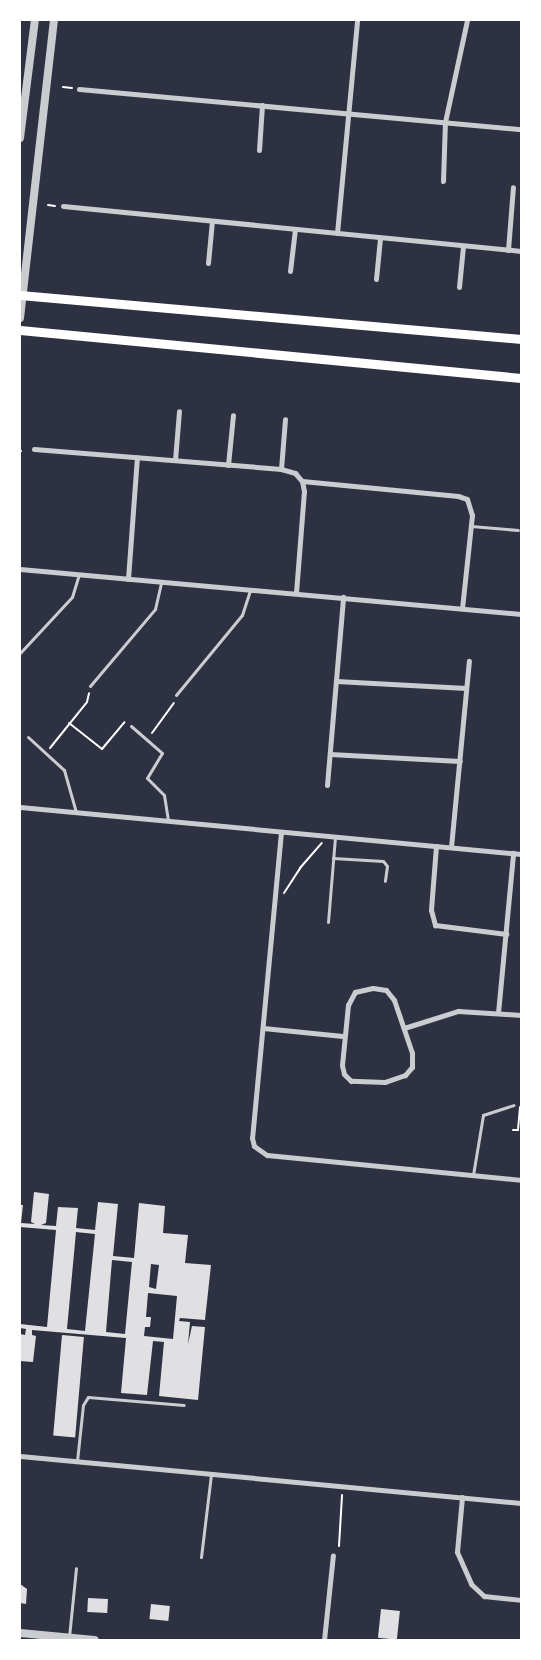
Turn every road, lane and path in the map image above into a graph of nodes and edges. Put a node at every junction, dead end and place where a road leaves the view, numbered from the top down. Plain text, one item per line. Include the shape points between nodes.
1 (35, 20) edge
2 (54, 20) edge
3 (357, 20) edge
4 (467, 20) edge
5 (23, 82) edge
6 (79, 88) dead end
7 (262, 105) junction
8 (348, 113) junction
9 (446, 122) junction
10 (521, 129) edge
11 (20, 138) edge
12 (258, 150) dead end
13 (443, 181) dead end
14 (514, 187) dead end
15 (62, 206) dead end
16 (212, 221) junction
17 (295, 229) junction
18 (337, 234) junction
19 (380, 238) junction
20 (463, 246) junction
21 (508, 250) junction
22 (521, 252) edge
23 (208, 263) dead end
24 (290, 271) dead end
25 (376, 279) dead end
26 (458, 287) dead end
27 (21, 296) edge
28 (20, 318) edge
29 (20, 330) edge
30 (521, 339) edge
31 (521, 378) edge
32 (179, 411) dead end
33 (232, 415) dead end
34 (285, 420) dead end
35 (34, 449) dead end
36 (137, 457) junction
37 (174, 460) junction
38 (228, 465) junction
39 (281, 469) junction
40 (302, 481) junction
41 (470, 526) junction
42 (518, 530) dead end
43 (20, 569) edge
44 (78, 574) junction
45 (128, 579) junction
46 (161, 582) junction
47 (250, 590) junction
48 (296, 593) junction
49 (343, 597) junction
50 (462, 608) junction
51 (521, 614) edge
52 (20, 653) edge
53 (469, 661) dead end
54 (336, 681) junction
55 (90, 686) joint
56 (466, 688) junction
57 (176, 696) joint
58 (69, 723) junction
59 (131, 726) joint
60 (28, 737) dead end
61 (147, 739) junction
62 (47, 752) junction
63 (330, 754) junction
64 (460, 761) junction
65 (327, 785) dead end
66 (20, 807) edge
67 (76, 812) junction
68 (168, 821) junction
69 (281, 832) junction
70 (335, 837) junction
71 (322, 843) dead end
72 (436, 846) junction
73 (451, 847) junction
74 (514, 853) junction
75 (521, 854) edge
76 (333, 858) junction
77 (385, 881) dead end
78 (283, 898) dead end
79 (328, 922) dead end
80 (506, 934) junction
81 (498, 1013) junction
82 (521, 1016) edge
83 (263, 1028) junction
84 (404, 1028) junction
85 (343, 1036) junction
86 (521, 1102) edge
87 (513, 1105) dead end
88 (513, 1130) dead end
89 (473, 1175) junction
90 (521, 1180) edge
91 (184, 1406) dead end
92 (20, 1456) edge
93 (77, 1461) junction
94 (211, 1474) junction
95 (343, 1493) dead end
96 (462, 1497) junction
97 (521, 1503) edge
98 (339, 1546) dead end
99 (333, 1555) dead end
100 (201, 1557) dead end
101 (76, 1568) dead end
102 (521, 1600) edge
103 (20, 1633) edge
104 (69, 1638) junction
105 (95, 1640) edge
106 (324, 1640) edge

1 - 5 street
2 - 27 street
3 - 8 street
4 - 9 street
5 - 11 street
6 - 7 street
7 - 8 street
7 - 12 street
8 - 9 street
8 - 18 street
9 - 10 street
9 - 13 street
14 - 21 street
15 - 16 street
16 - 17 street
16 - 23 street
17 - 18 street
17 - 24 street
18 - 19 street
19 - 20 street
19 - 25 street
20 - 21 street
20 - 26 street
21 - 22 street
27 - 28 street
27 - 30 main road
29 - 31 main road
32 - 37 street
33 - 38 street
34 - 39 street
35 - 36 street
36 - 37 street
36 - 45 street
37 - 38 street
38 - 39 street
39 - 40 street via 295,473
40 - 41 street via 464,497 471,506
40 - 48 street via 304,491
41 - 42 lane
41 - 50 street
43 - 44 street
44 - 45 street
44 - 52 lane via 72,596
45 - 46 street
46 - 47 street
46 - 55 lane via 155,608
47 - 48 street
47 - 57 lane via 242,615
48 - 49 street
49 - 50 street
49 - 54 street
50 - 51 street
53 - 56 street
54 - 56 street
54 - 63 street
55 - 58 path via 87,702
56 - 64 street
57 - 61 path via 173,705
58 - 59 path via 102,749 124,721
58 - 62 path
59 - 61 lane
60 - 62 lane
61 - 68 lane via 162,753 147,778 164,795
62 - 67 lane via 67,775
63 - 64 street
63 - 65 street
64 - 73 street
66 - 67 street
67 - 68 street
68 - 69 street
69 - 70 street
69 - 83 street
70 - 72 street
70 - 76 lane
71 - 78 path via 300,868
72 - 73 street
72 - 80 street via 431,910 435,925
73 - 74 street
74 - 75 street
74 - 80 street
76 - 77 lane via 383,861 387,866
76 - 79 lane
80 - 81 street
81 - 82 street
81 - 84 street via 458,1011
83 - 85 street
83 - 89 street via 252,1138 259,1152
84 - 85 street via 390,993 364,988 350,998
84 - 85 street via 412,1053 412,1067 405,1075 380,1083 347,1078 342,1065
86 - 88 path via 518,1130
87 - 89 lane via 483,1115
89 - 90 street
91 - 93 lane via 88,1397 83,1405
92 - 93 street
93 - 94 street
94 - 96 street
94 - 100 lane
95 - 98 path
96 - 97 street
96 - 102 street via 457,1552 471,1584 492,1598
99 - 106 street
101 - 104 lane
103 - 104 street
104 - 105 street

